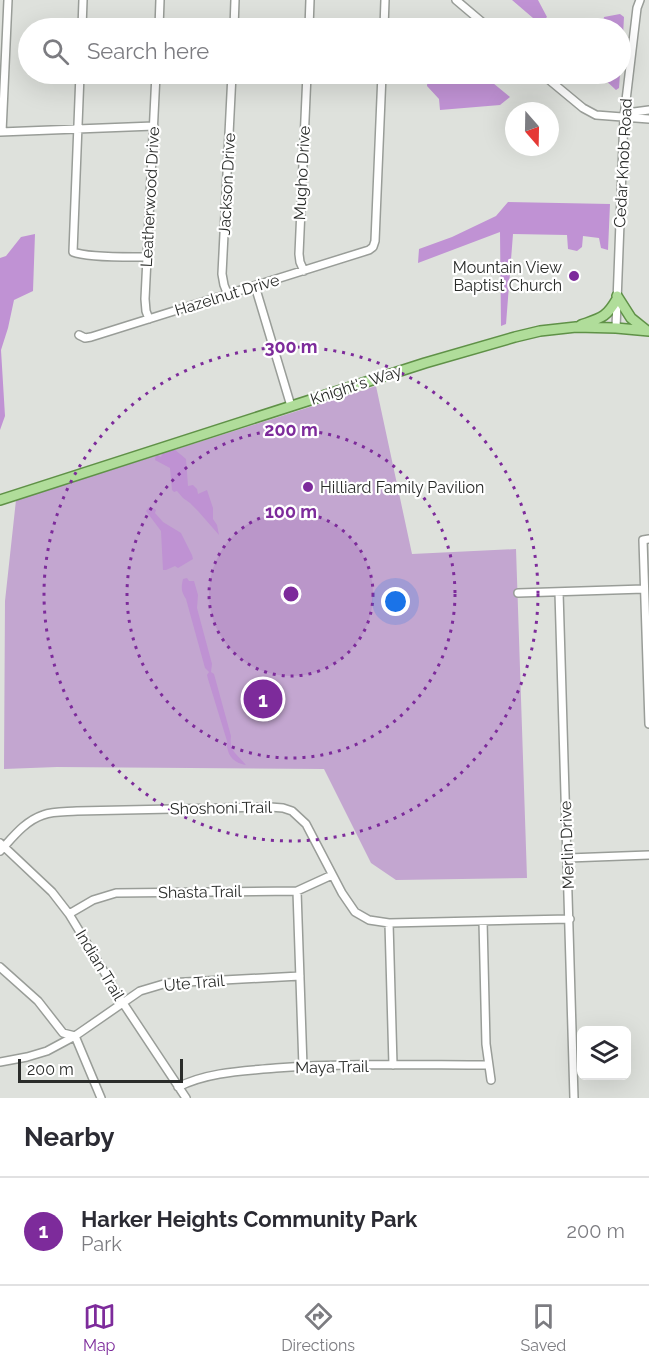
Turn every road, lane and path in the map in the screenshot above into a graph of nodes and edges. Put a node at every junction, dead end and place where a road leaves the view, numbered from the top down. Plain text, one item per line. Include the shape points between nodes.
1 (8, 0) edge
2 (84, 0) edge
3 (160, 0) edge
4 (235, 0) edge
5 (310, 0) edge
6 (385, 0) edge
7 (456, 0) edge
8 (640, 0) edge
9 (83, 18) edge
10 (159, 18) edge
11 (234, 18) edge
12 (309, 18) edge
13 (384, 18) edge
14 (477, 18) edge
15 (631, 58) edge
16 (79, 84) edge
17 (155, 84) edge
18 (232, 84) edge
19 (307, 84) edge
20 (382, 84) edge
21 (554, 84) edge
22 (628, 84) edge
23 (649, 110) edge
24 (624, 117) junction
25 (649, 119) edge
26 (153, 126) junction
27 (77, 128) junction
28 (1, 132) edge
29 (147, 257) junction
30 (304, 271) junction
31 (255, 286) junction
32 (228, 295) junction
33 (617, 298) junction
34 (149, 319) junction
35 (576, 327) junction
36 (616, 328) junction
37 (649, 331) edge
38 (79, 336) dead end
39 (291, 406) junction
40 (0, 500) edge
41 (646, 540) edge
42 (644, 589) junction
43 (559, 592) junction
44 (518, 593) dead end
45 (649, 724) edge
46 (1, 847) edge
47 (649, 855) edge
48 (568, 858) junction
49 (332, 874) junction
50 (297, 891) junction
51 (69, 914) junction
52 (570, 919) junction
53 (483, 921) junction
54 (389, 923) junction
55 (0, 967) edge
56 (300, 976) junction
57 (123, 1003) junction
58 (75, 1036) junction
59 (0, 1062) edge
60 (393, 1065) junction
61 (488, 1065) junction
62 (303, 1067) junction
63 (491, 1080) dead end
64 (178, 1087) junction
65 (101, 1098) edge
66 (186, 1098) edge
67 (574, 1098) edge

1 - 28 street
2 - 9 street
3 - 10 street
4 - 11 street
5 - 12 street
6 - 13 street
7 - 14 street
8 - 15 street, Cedar Knob Road
16 - 27 street
17 - 26 street, Leatherwood Drive
18 - 32 street, Jackson Drive via 222,274
19 - 30 street, Mugho Drive via 299,254
20 - 30 street, Hazelnut Drive via 373,247
21 - 24 street via 596,116
22 - 24 street, Cedar Knob Road
23 - 24 street
24 - 25 street
24 - 33 street, Cedar Knob Road
26 - 27 street
26 - 29 street, Leatherwood Drive
27 - 28 street
27 - 29 street via 72,249 87,255
29 - 34 street, Leatherwood Drive via 145,299
30 - 31 street, Hazelnut Drive
31 - 32 street, Hazelnut Drive
31 - 39 street
32 - 34 street, Hazelnut Drive
33 - 35 main road via 603,317
33 - 36 street, Cedar Knob Road
33 - 37 main road via 631,318
34 - 38 street, Hazelnut Drive via 91,337
35 - 36 main road, Knight's Way
35 - 39 main road, Knight's Way via 491,343
36 - 37 main road, Knight's Way
39 - 40 main road, Knight's Way
41 - 42 street
42 - 43 street
42 - 45 street
43 - 44 street
43 - 48 street, Merlin Drive
46 - 49 street, Shoshoni Trail via 33,820 56,812 283,808 306,824
46 - 51 street, Indian Trail via 52,892
47 - 48 street
48 - 52 street, Merlin Drive
49 - 50 street, Shasta Trail
49 - 54 street, Shoshoni Trail via 355,912 369,920
50 - 51 street, Shasta Trail via 116,893
50 - 56 street
51 - 57 street, Indian Trail
52 - 53 street, Shoshoni Trail
52 - 67 street, Merlin Drive
53 - 54 street, Shoshoni Trail
53 - 61 street
54 - 60 street
55 - 58 street via 38,1000 63,1033
56 - 57 street, Ute Trail via 167,983 140,991
56 - 62 street
57 - 58 street, Ute Trail
57 - 64 street, Indian Trail
58 - 59 street, Ute Trail via 47,1051
58 - 65 street
60 - 61 street, Maya Trail
60 - 62 street, Maya Trail
61 - 63 street
62 - 64 street, Maya Trail via 214,1075
64 - 66 street, Indian Trail

